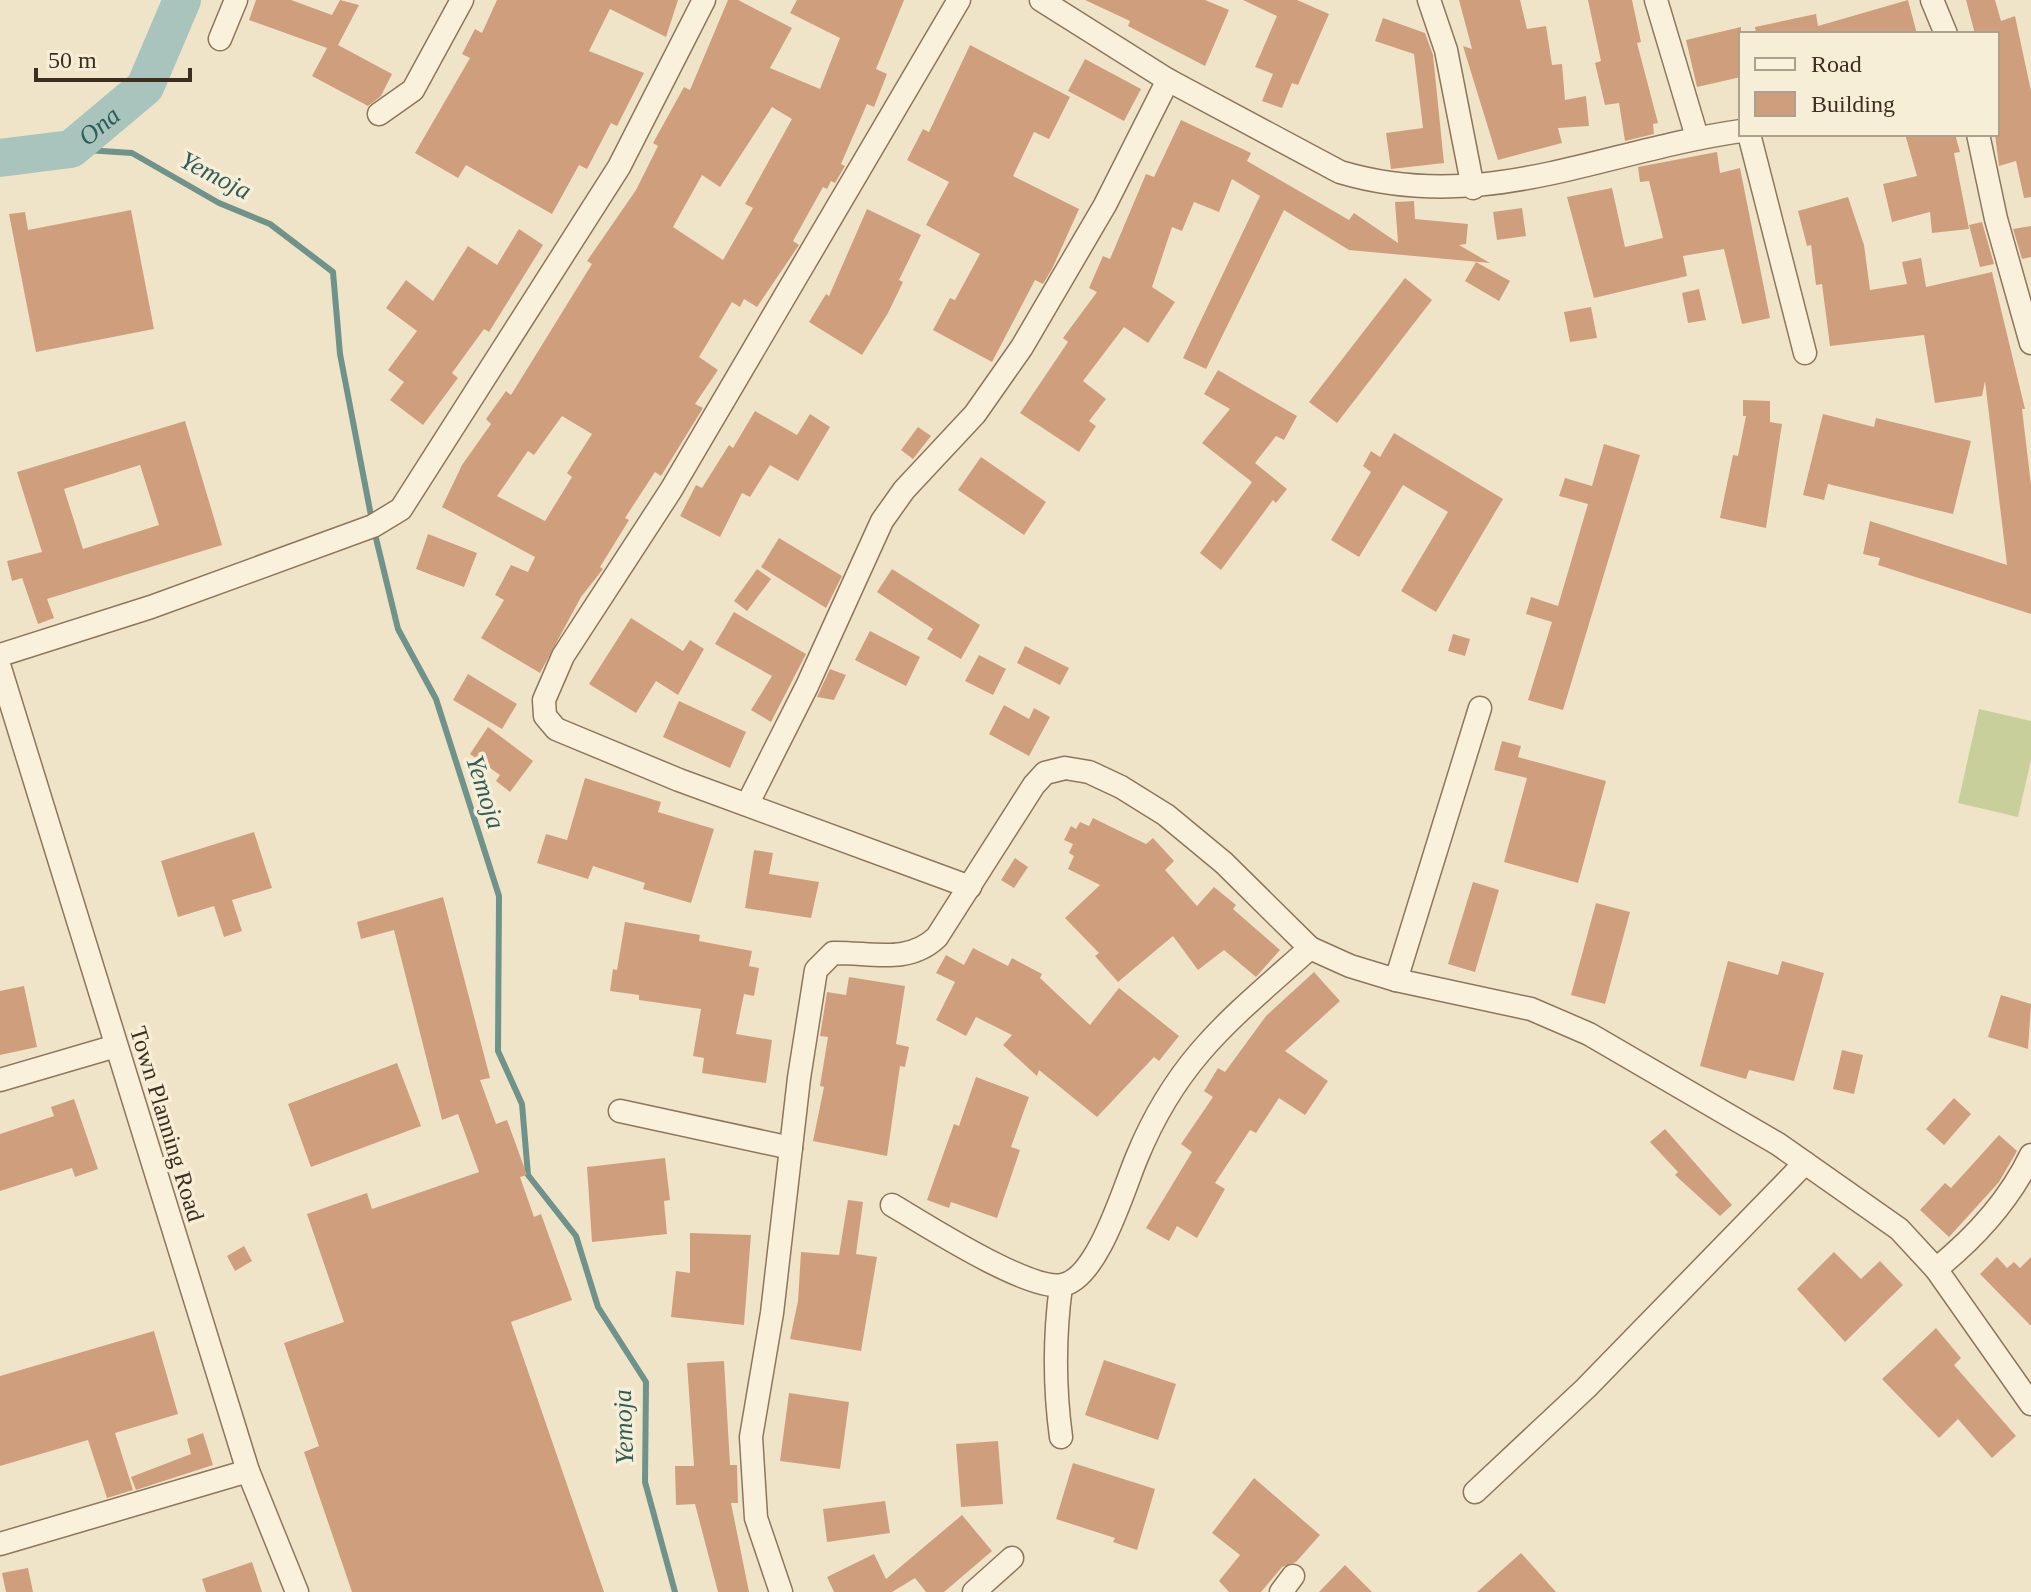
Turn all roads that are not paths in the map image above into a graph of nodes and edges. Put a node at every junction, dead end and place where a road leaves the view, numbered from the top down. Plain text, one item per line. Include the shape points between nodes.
1 (236, 0) edge
2 (462, 0) edge
3 (704, 0) edge
4 (959, 0) edge
5 (1041, 0) edge
6 (1429, 0) edge
7 (1656, 0) edge
8 (1932, 0) edge
9 (1945, 32) edge
10 (220, 39) dead end
11 (1168, 80) junction
12 (379, 114) dead end
13 (1739, 131) edge
14 (1750, 136) edge
15 (1978, 136) edge
16 (1697, 137) junction
17 (1473, 188) junction
18 (2031, 343) edge
19 (1805, 353) dead end
20 (0, 655) edge
21 (0, 668) edge
22 (1480, 708) dead end
23 (748, 803) junction
24 (970, 887) junction
25 (1310, 948) junction
26 (1396, 980) junction
27 (116, 1046) junction
28 (0, 1080) edge
29 (620, 1111) dead end
30 (791, 1148) junction
31 (2031, 1155) edge
32 (1805, 1163) junction
33 (892, 1205) dead end
34 (1936, 1269) junction
35 (1061, 1286) junction
36 (2031, 1404) edge
37 (1061, 1437) dead end
38 (248, 1471) junction
39 (1475, 1492) dead end
40 (0, 1544) edge
41 (1012, 1558) dead end
42 (297, 1592) edge
43 (781, 1592) edge
44 (974, 1592) edge

1 - 10 street
2 - 12 street via 413,90
3 - 20 street via 619,167 401,509 373,526 151,607
4 - 23 street via 671,490 547,687 545,716 556,729
5 - 11 street
6 - 17 street via 1446,50
7 - 16 street
8 - 9 street
11 - 17 street via 1340,172 1398,185
11 - 23 street via 1105,205 1022,347 975,414 882,521
13 - 16 street
14 - 19 street
15 - 18 street
16 - 17 street
21 - 27 street, Town Planning Road
22 - 26 street
23 - 24 street
24 - 25 street via 1045,773 1065,768 1089,772 1166,815 1224,863
24 - 30 street via 924,950 833,953 824,958 816,970
25 - 26 street
25 - 35 street via 1189,1061 1137,1155 1110,1226 1076,1279
26 - 32 street via 1531,1009 1589,1034
27 - 28 street
27 - 38 street, Town Planning Road
29 - 30 street
30 - 43 street via 751,1437 756,1518
31 - 34 street via 2005,1201
32 - 34 street via 1899,1229
32 - 39 street via 1586,1388
33 - 35 street via 974,1254
34 - 36 street
35 - 37 street via 1054,1335
38 - 40 street
38 - 42 street, Town Planning Road
41 - 44 street

